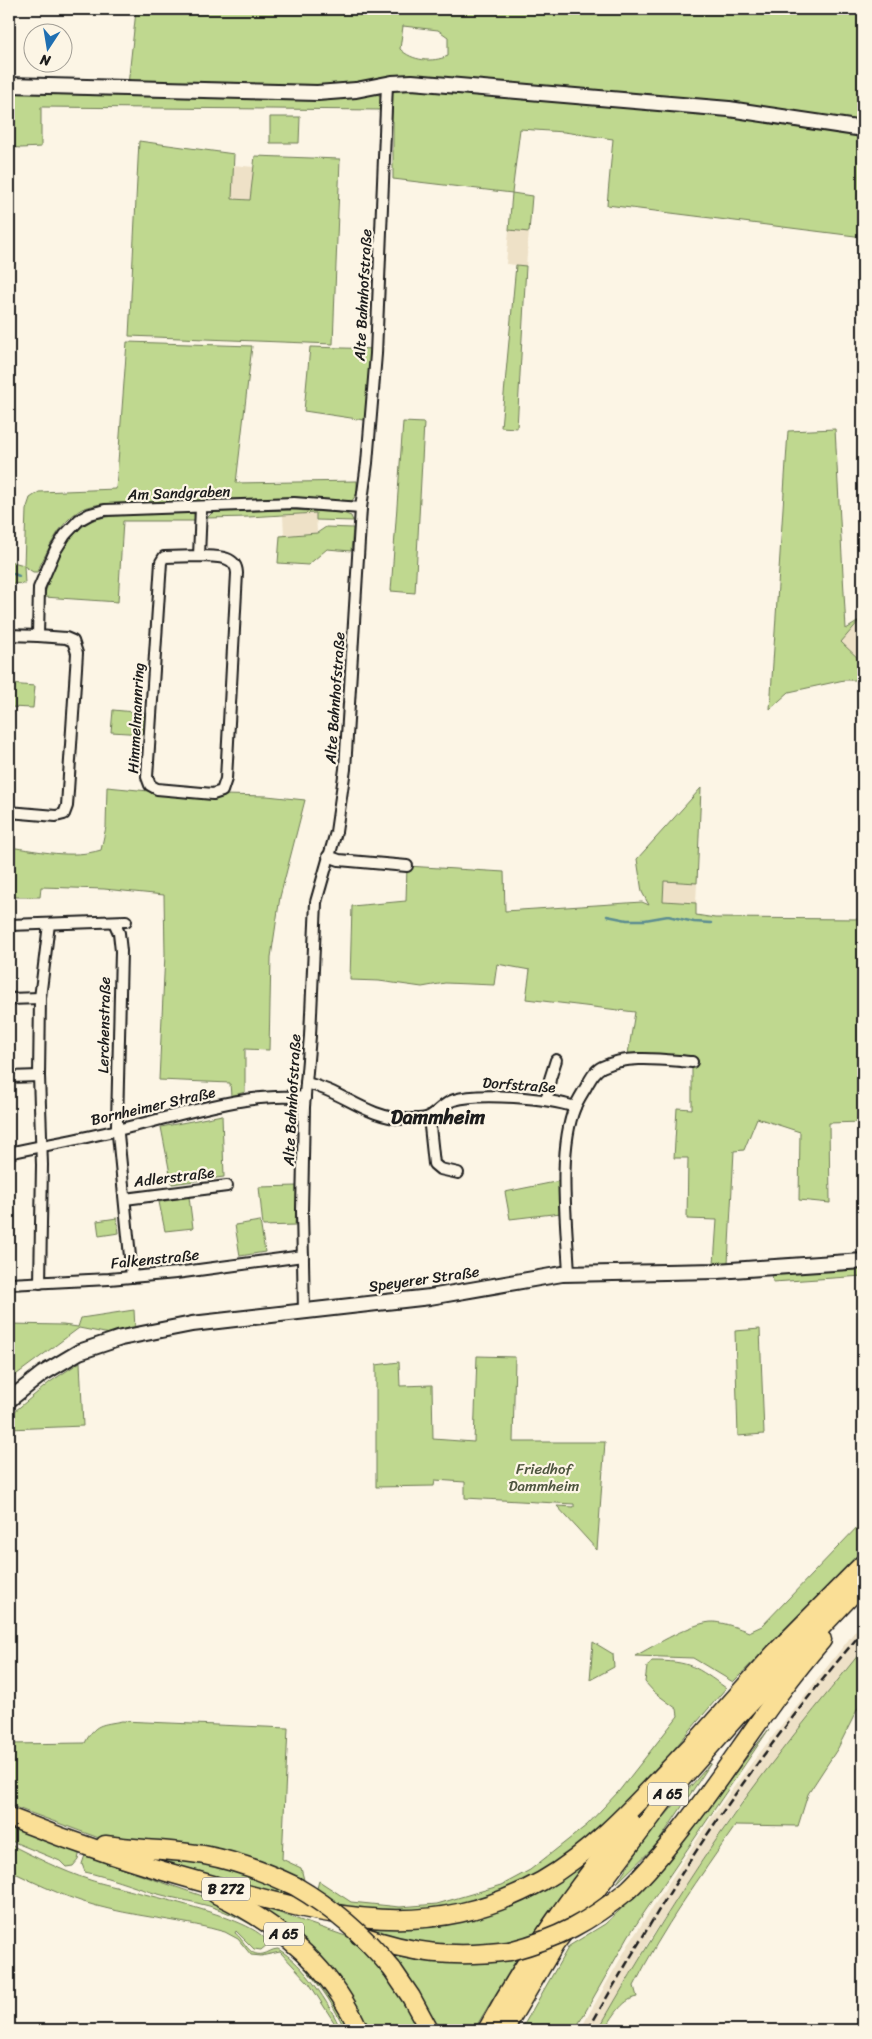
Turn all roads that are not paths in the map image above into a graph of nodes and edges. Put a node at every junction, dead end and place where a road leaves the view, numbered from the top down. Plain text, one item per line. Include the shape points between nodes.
1 (387, 84) junction
2 (9, 85) edge
3 (863, 129) edge
4 (201, 507) junction
5 (361, 508) junction
6 (199, 556) junction
7 (9, 635) edge
8 (38, 636) junction
9 (9, 812) edge
10 (328, 856) junction
11 (407, 866) dead end
12 (126, 921) dead end
13 (114, 922) junction
14 (49, 924) junction
15 (9, 926) edge
16 (40, 998) junction
17 (9, 999) edge
18 (556, 1060) dead end
19 (692, 1062) dead end
20 (9, 1076) edge
21 (39, 1076) junction
22 (306, 1082) junction
23 (305, 1098) junction
24 (547, 1100) junction
25 (575, 1107) junction
26 (429, 1117) junction
27 (118, 1130) junction
28 (42, 1146) junction
29 (9, 1153) edge
30 (458, 1173) dead end
31 (227, 1186) dead end
32 (125, 1199) junction
33 (303, 1256) junction
34 (863, 1261) edge
35 (569, 1274) junction
36 (132, 1277) junction
37 (40, 1283) junction
38 (9, 1284) edge
39 (304, 1312) junction
40 (9, 1400) edge
41 (863, 1564) edge
42 (863, 1583) edge
43 (863, 1592) edge
44 (695, 1742) junction
45 (9, 1817) edge
46 (60, 1837) junction
47 (175, 1875) junction
48 (277, 1902) junction
49 (359, 2030) edge
50 (429, 2030) edge
51 (487, 2030) edge
52 (504, 2030) edge

1 - 2 street via 325,92
1 - 3 street via 427,83 729,109
1 - 5 street, Alte Bahnhofstraße via 376,354
4 - 5 street, Am Sandgraben via 294,503
4 - 6 street
4 - 8 street, Am Sandgraben via 105,510 90,514 75,524 60,542 39,588
5 - 10 street, Alte Bahnhofstraße via 345,769 338,819
6 - 6 street, Himmelmannring via 232,560 237,573 226,779 222,791 213,794 157,789 150,785 148,777 161,562 166,556
7 - 8 street
8 - 9 street via 66,638 72,641 76,653 67,806 64,814 56,816
10 - 11 street
10 - 22 street, Alte Bahnhofstraße via 316,902
12 - 13 street
13 - 14 street
13 - 27 street, Lerchenstraße via 121,951
14 - 15 street
14 - 16 street
16 - 17 street
16 - 21 street
18 - 24 street
19 - 25 street via 634,1060 612,1063 595,1072
20 - 21 street
21 - 28 street
22 - 23 street, Alte Bahnhofstraße
22 - 26 street via 380,1116
23 - 27 street, Bornheimer Straße via 254,1099
23 - 33 street, Alte Bahnhofstraße
24 - 25 street, Dorfstraße
24 - 26 street, Dorfstraße via 466,1097 451,1101
25 - 35 street via 565,1170
26 - 30 street via 434,1164 440,1169
27 - 28 street, Bornheimer Straße
27 - 32 street, Adlerstraße
28 - 29 street, Bornheimer Straße
28 - 37 street
31 - 32 street, Adlerstraße
32 - 36 street, Adlerstraße
33 - 36 street, Falkenstraße
33 - 39 street, Alte Bahnhofstraße
34 - 35 street, Speyerer Straße via 718,1271
35 - 39 street, Speyerer Straße via 430,1297
36 - 37 street, Falkenstraße
37 - 38 street, Falkenstraße
39 - 40 street, Speyerer Straße via 192,1324 107,1342 56,1365
41 - 44 highway, A 65 via 775,1653
42 - 52 highway, A 65 via 674,1787 555,1944
43 - 48 highway, A 65, bridge via 816,1647 647,1872 628,1890 574,1928 537,1944 510,1951 463,1956 428,1954 389,1946
44 - 48 highway, A 65 via 595,1843 542,1881 493,1903 456,1913 402,1920 344,1916
44 - 51 highway, A 65 via 606,1852 551,1928
45 - 46 highway, B 272
46 - 47 highway, B 272
46 - 50 highway, bridge via 203,1855 250,1867 295,1886 331,1909 364,1937 392,1969
47 - 48 highway, B 272
47 - 49 highway, A 65 via 245,1908 287,1936 329,1981

